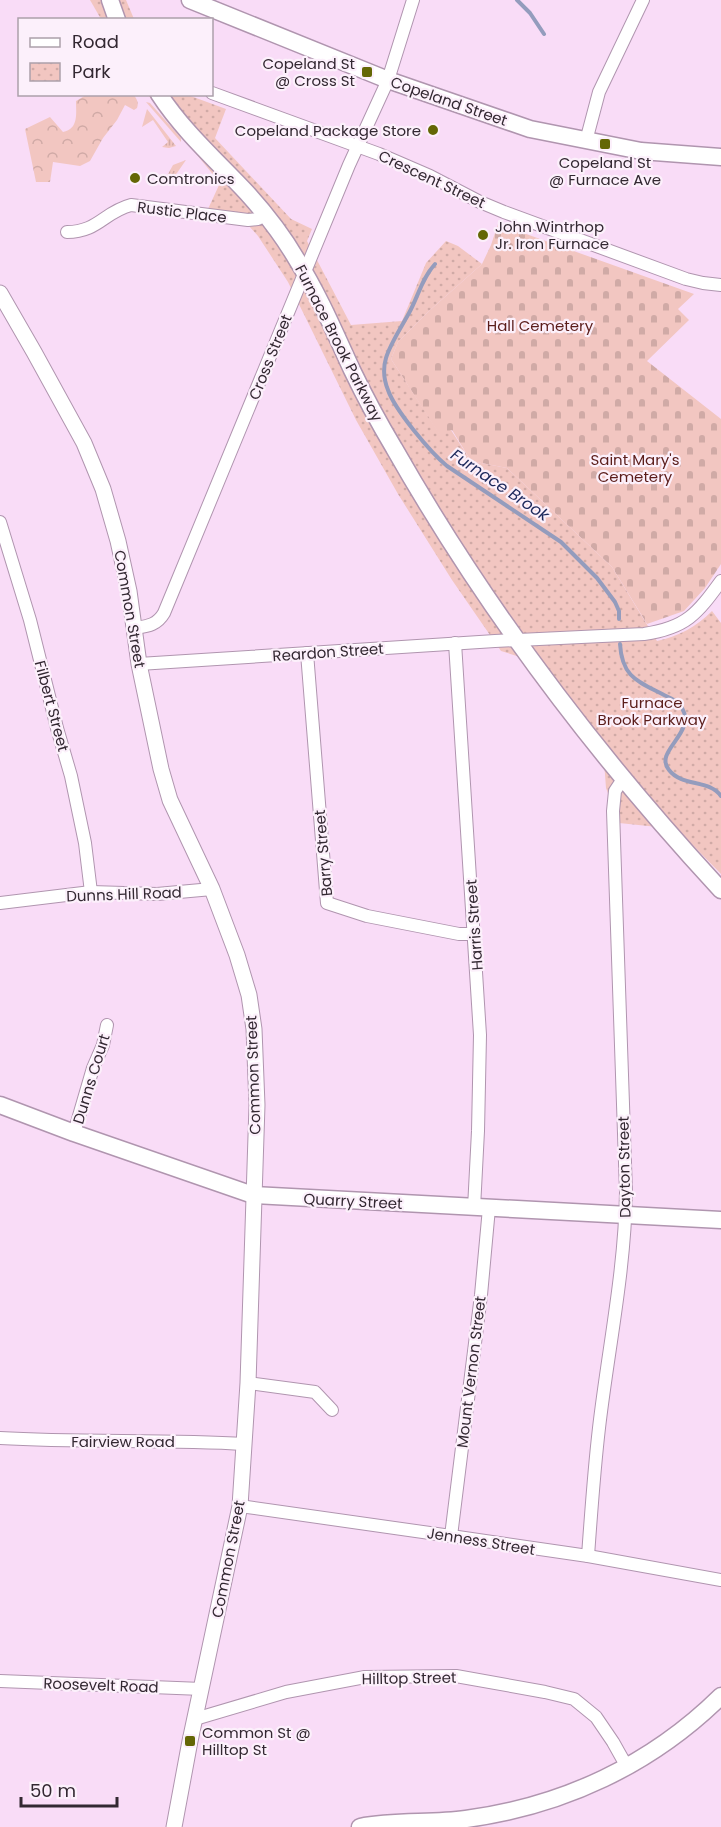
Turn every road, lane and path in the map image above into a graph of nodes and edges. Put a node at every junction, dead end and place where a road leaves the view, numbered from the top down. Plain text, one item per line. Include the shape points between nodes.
1 (110, 0) edge
2 (190, 0) edge
3 (413, 0) edge
4 (643, 0) edge
5 (116, 18) edge
6 (388, 80) junction
7 (213, 93) edge
8 (161, 96) edge
9 (586, 141) junction
10 (358, 147) junction
11 (721, 157) edge
12 (266, 214) junction
13 (67, 232) dead end
14 (305, 272) junction
15 (721, 285) edge
16 (0, 293) edge
17 (0, 522) edge
18 (721, 581) edge
19 (135, 628) junction
20 (517, 640) junction
21 (455, 643) junction
22 (307, 653) junction
23 (139, 664) junction
24 (623, 779) junction
25 (212, 889) junction
26 (721, 890) edge
27 (91, 892) junction
28 (0, 903) edge
29 (474, 934) junction
30 (107, 1025) dead end
31 (0, 1105) edge
32 (74, 1132) junction
33 (253, 1195) junction
34 (481, 1208) junction
35 (626, 1215) junction
36 (721, 1220) edge
37 (248, 1383) junction
38 (332, 1410) dead end
39 (0, 1438) edge
40 (245, 1444) junction
41 (240, 1506) junction
42 (451, 1536) junction
43 (588, 1556) junction
44 (720, 1576) edge
45 (0, 1681) edge
46 (201, 1689) junction
47 (721, 1696) edge
48 (195, 1719) junction
49 (627, 1767) junction
50 (174, 1827) edge
51 (360, 1827) edge

1 - 5 main road
2 - 6 main road, Copeland Street
3 - 6 street, Cross Street
4 - 9 street via 599,92
6 - 9 main road, Copeland Street via 530,129
6 - 10 street, Cross Street
7 - 10 street, Crescent Street
8 - 12 main road, Furnace Brook Parkway via 184,127
9 - 11 main road, Copeland Street via 641,151
10 - 14 street, Cross Street
10 - 15 street, Crescent Street via 504,212 686,279
12 - 13 street, Rustic Place via 248,220 131,205 84,231
12 - 14 main road, Furnace Brook Parkway
14 - 19 street, Cross Street via 164,613 152,626
14 - 20 main road, Furnace Brook Parkway via 394,448
16 - 19 street, Common Street via 84,442 103,489
17 - 27 street, Filbert Street via 71,776
18 - 20 street, Reardon Street via 697,612 665,630
19 - 23 street, Common Street
20 - 21 street, Reardon Street
20 - 24 main road, Furnace Brook Parkway
21 - 22 street, Reardon Street
21 - 29 street, Harris Street
22 - 23 street, Reardon Street
22 - 29 street, Barry Street via 327,903 367,916
23 - 25 street, Common Street via 170,800
24 - 26 main road, Furnace Brook Parkway
24 - 35 street, Dayton Street via 617,786 613,811
25 - 27 street, Dunns Hill Road via 157,894
25 - 33 street, Common Street via 237,955 254,1029
27 - 28 street, Dunns Hill Road
29 - 34 street, Harris Street via 480,1035
30 - 32 street, Dunns Court
31 - 32 main road, Quarry Street
32 - 33 main road, Quarry Street
33 - 34 main road, Quarry Street
33 - 37 street, Common Street
34 - 35 main road, Quarry Street
34 - 42 street, Mount Vernon Street via 481,1295
35 - 36 main road, Quarry Street
35 - 43 street, Dayton Street via 599,1428
37 - 38 street via 315,1392
37 - 40 street, Common Street
39 - 40 street, Fairview Road
40 - 41 street, Common Street
41 - 42 street, Jenness Street
41 - 46 street, Common Street
42 - 43 street, Jenness Street
43 - 44 street, Jenness Street
45 - 46 street, Roosevelt Road
46 - 48 street, Common Street
47 - 49 main road via 676,1735
48 - 49 street, Hilltop Street via 286,1692 365,1677 456,1676 574,1699 596,1717
48 - 50 street, Common Street
49 - 51 main road via 575,1792 514,1812 463,1820

